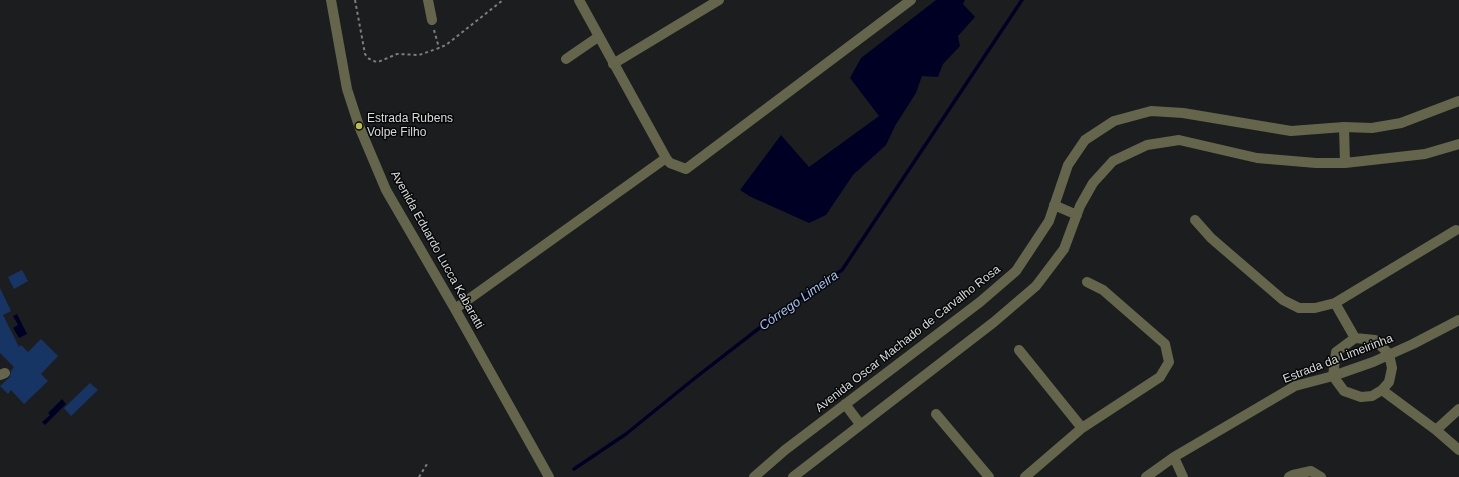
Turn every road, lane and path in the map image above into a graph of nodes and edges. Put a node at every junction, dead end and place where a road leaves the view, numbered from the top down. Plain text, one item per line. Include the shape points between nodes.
1 (331, 0) edge
2 (355, 0) edge
3 (428, 0) edge
4 (503, 0) edge
5 (579, 0) edge
6 (719, 0) edge
7 (911, 0) edge
8 (432, 20) joint
9 (598, 37) junction
10 (439, 48) junction
11 (566, 59) dead end
12 (613, 64) junction
13 (1459, 102) edge
14 (1344, 127) junction
15 (1459, 144) edge
16 (666, 158) junction
17 (1345, 163) junction
18 (1054, 206) junction
19 (1077, 215) junction
20 (1195, 220) dead end
21 (1456, 230) dead end
22 (1087, 282) dead end
23 (1335, 303) junction
24 (455, 309) junction
25 (1459, 320) edge
26 (1355, 338) junction
27 (1020, 350) dead end
28 (1389, 354) junction
29 (1333, 376) junction
30 (1382, 390) junction
31 (845, 404) junction
32 (1459, 409) edge
33 (936, 414) dead end
34 (860, 424) junction
35 (1082, 428) junction
36 (1436, 430) junction
37 (1459, 450) edge
38 (1174, 457) junction
39 (427, 464) dead end
40 (419, 477) edge
41 (549, 477) edge
42 (754, 477) edge
43 (793, 477) edge
44 (989, 477) edge
45 (1025, 477) edge
46 (1146, 477) edge
47 (1183, 477) edge
48 (1289, 477) edge
49 (1321, 477) edge

1 - 24 street, Avenida Eduardo Lucca Kabaratti via 347,89 359,126 386,190
2 - 10 path via 362,48 373,61 378,62 397,54 419,55
3 - 8 street
4 - 10 path
5 - 9 street
6 - 12 street
7 - 16 street via 686,168 670,163
8 - 10 path
9 - 11 street
9 - 12 street
12 - 16 street
13 - 14 street, Avenida Oscar Machado de Carvalho Rosa via 1401,123 1372,128
14 - 17 street
14 - 18 street, Avenida Oscar Machado de Carvalho Rosa via 1291,131 1183,113 1151,111 1114,121 1085,140 1068,165
15 - 17 street via 1425,154
16 - 24 street
17 - 19 street via 1257,158 1179,140 1146,145 1112,161 1093,183
18 - 19 street
18 - 31 street, Avenida Oscar Machado de Carvalho Rosa via 1049,221 1016,271 980,302
19 - 34 street via 1064,249 1036,286 994,322
20 - 23 street via 1211,238 1283,300 1299,308 1315,308
21 - 23 street
22 - 35 street via 1103,290 1164,344 1169,362 1160,377
23 - 26 street
24 - 41 street, Avenida Eduardo Lucca Kabaratti
25 - 28 street, Estrada da Limeirinha
26 - 28 street via 1375,340
26 - 29 street via 1336,352
27 - 35 street
28 - 29 street, Estrada da Limeirinha
28 - 30 street via 1392,368 1389,382
29 - 30 street via 1344,391 1361,398 1372,396
29 - 38 street, Estrada da Limeirinha via 1295,386
30 - 36 street
31 - 34 street
31 - 42 street, Avenida Oscar Machado de Carvalho Rosa
32 - 36 street
33 - 44 street
34 - 43 street
35 - 45 street
36 - 37 street
38 - 46 street, Estrada da Limeirinha
38 - 47 street
39 - 40 path
48 - 49 street via 1311,471

